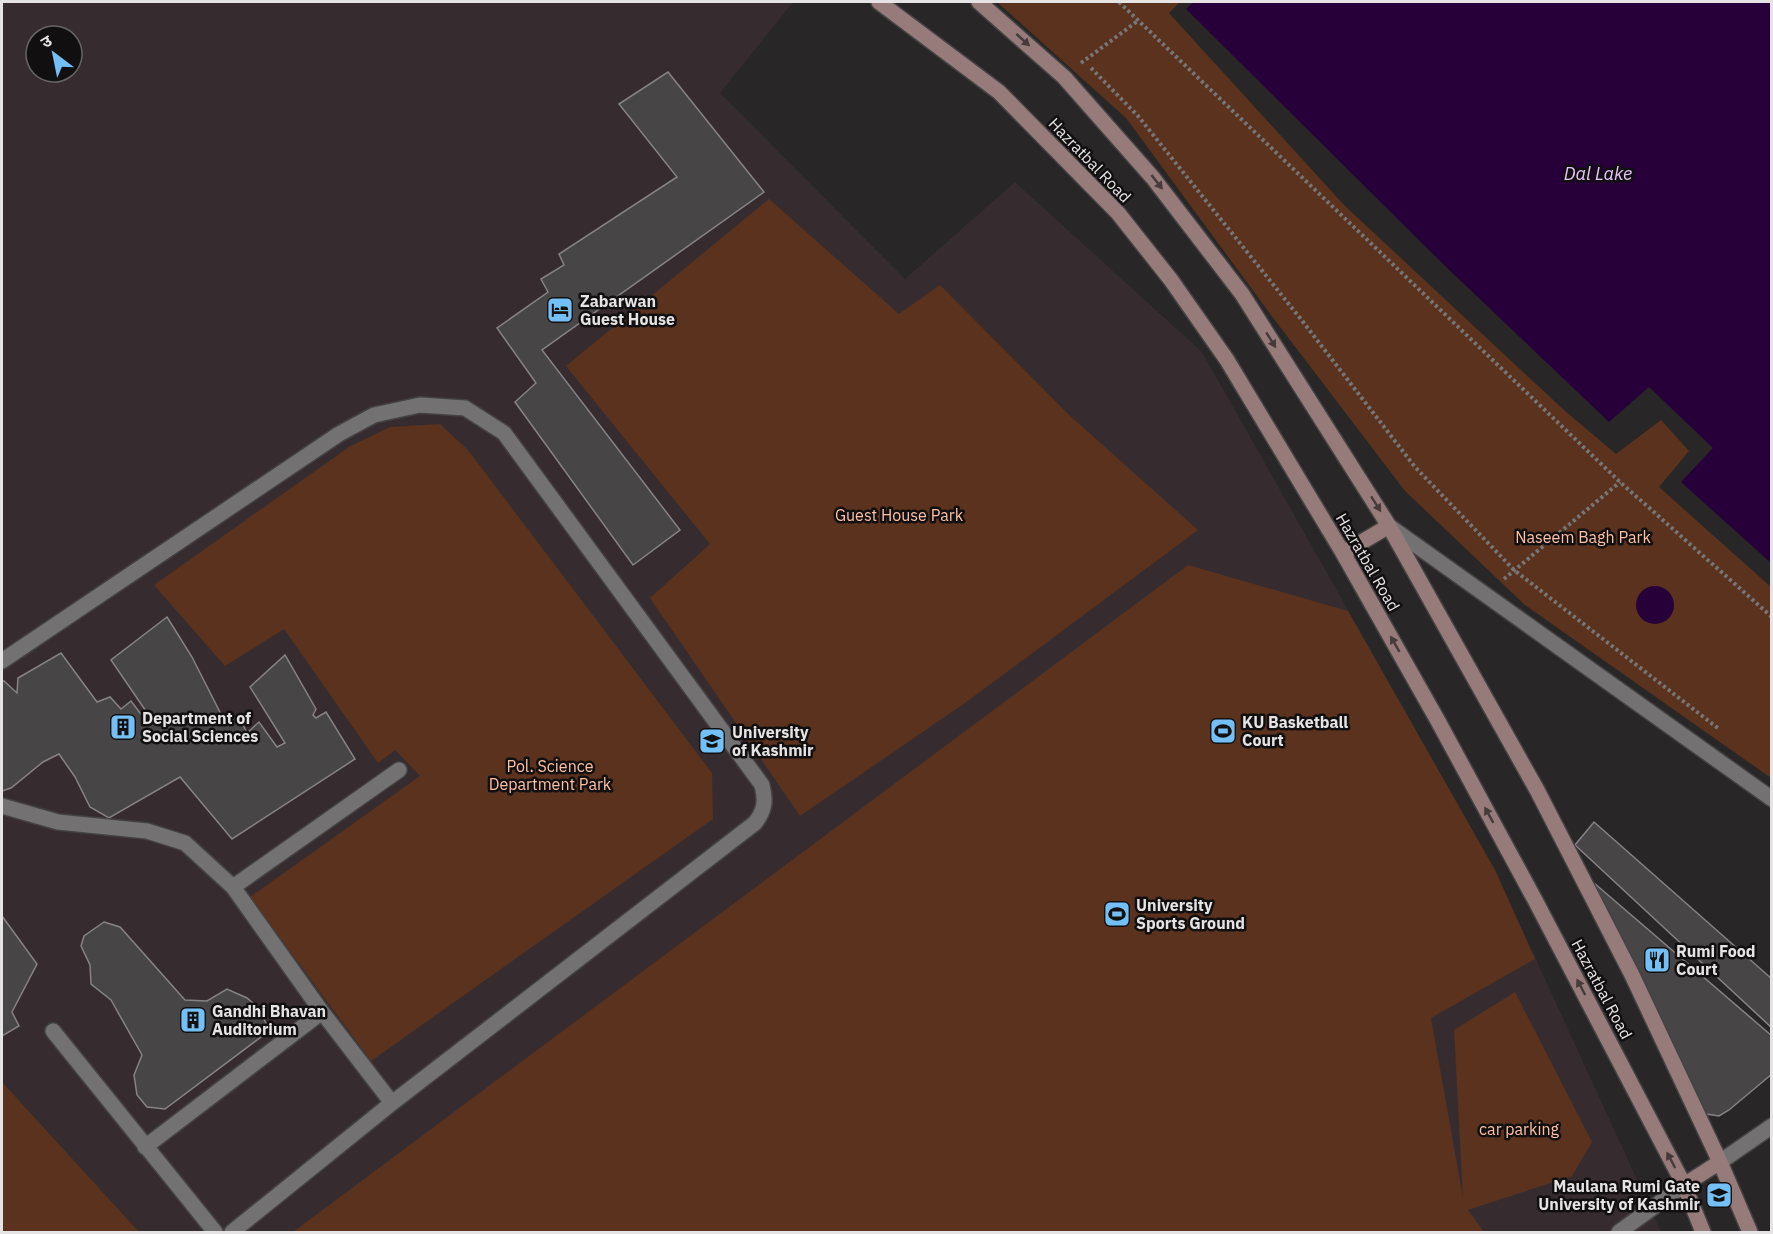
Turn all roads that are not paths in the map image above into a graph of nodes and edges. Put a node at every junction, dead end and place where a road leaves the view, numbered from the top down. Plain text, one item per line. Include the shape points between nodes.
1 (879, 2) edge
2 (979, 2) edge
3 (1389, 526) junction
4 (1343, 553) junction
5 (2, 662) edge
6 (399, 770) dead end
7 (1772, 799) edge
8 (2, 806) edge
9 (233, 887) junction
10 (322, 1012) junction
11 (53, 1031) dead end
12 (392, 1103) junction
13 (1772, 1126) edge
14 (145, 1147) junction
15 (1720, 1162) junction
16 (1684, 1185) junction
17 (215, 1233) edge
18 (232, 1233) edge
19 (1619, 1233) edge
20 (1703, 1233) edge
21 (1750, 1233) edge

1 - 4 main road, Hazratbal Road via 999,92 1118,213 1227,360
2 -> 3 main road, Hazratbal Road via 1064,77 1153,177 1242,294
3 - 4 main road
3 - 7 street
3 - 15 main road, Hazratbal Road via 1537,790 1632,975
16 -> 4 main road, Hazratbal Road via 1535,900
5 - 12 street via 339,434 374,416 420,405 465,408 504,434 762,785 766,798 763,813 755,823
6 - 9 street
8 - 9 street via 58,822 147,831 185,843
9 - 10 street
10 - 12 street
10 - 14 street
11 - 14 street
12 - 18 street
13 - 15 street
14 - 17 street
15 - 16 main road
15 - 21 main road, Hazratbal Road
16 - 19 street
16 - 20 main road, Hazratbal Road

